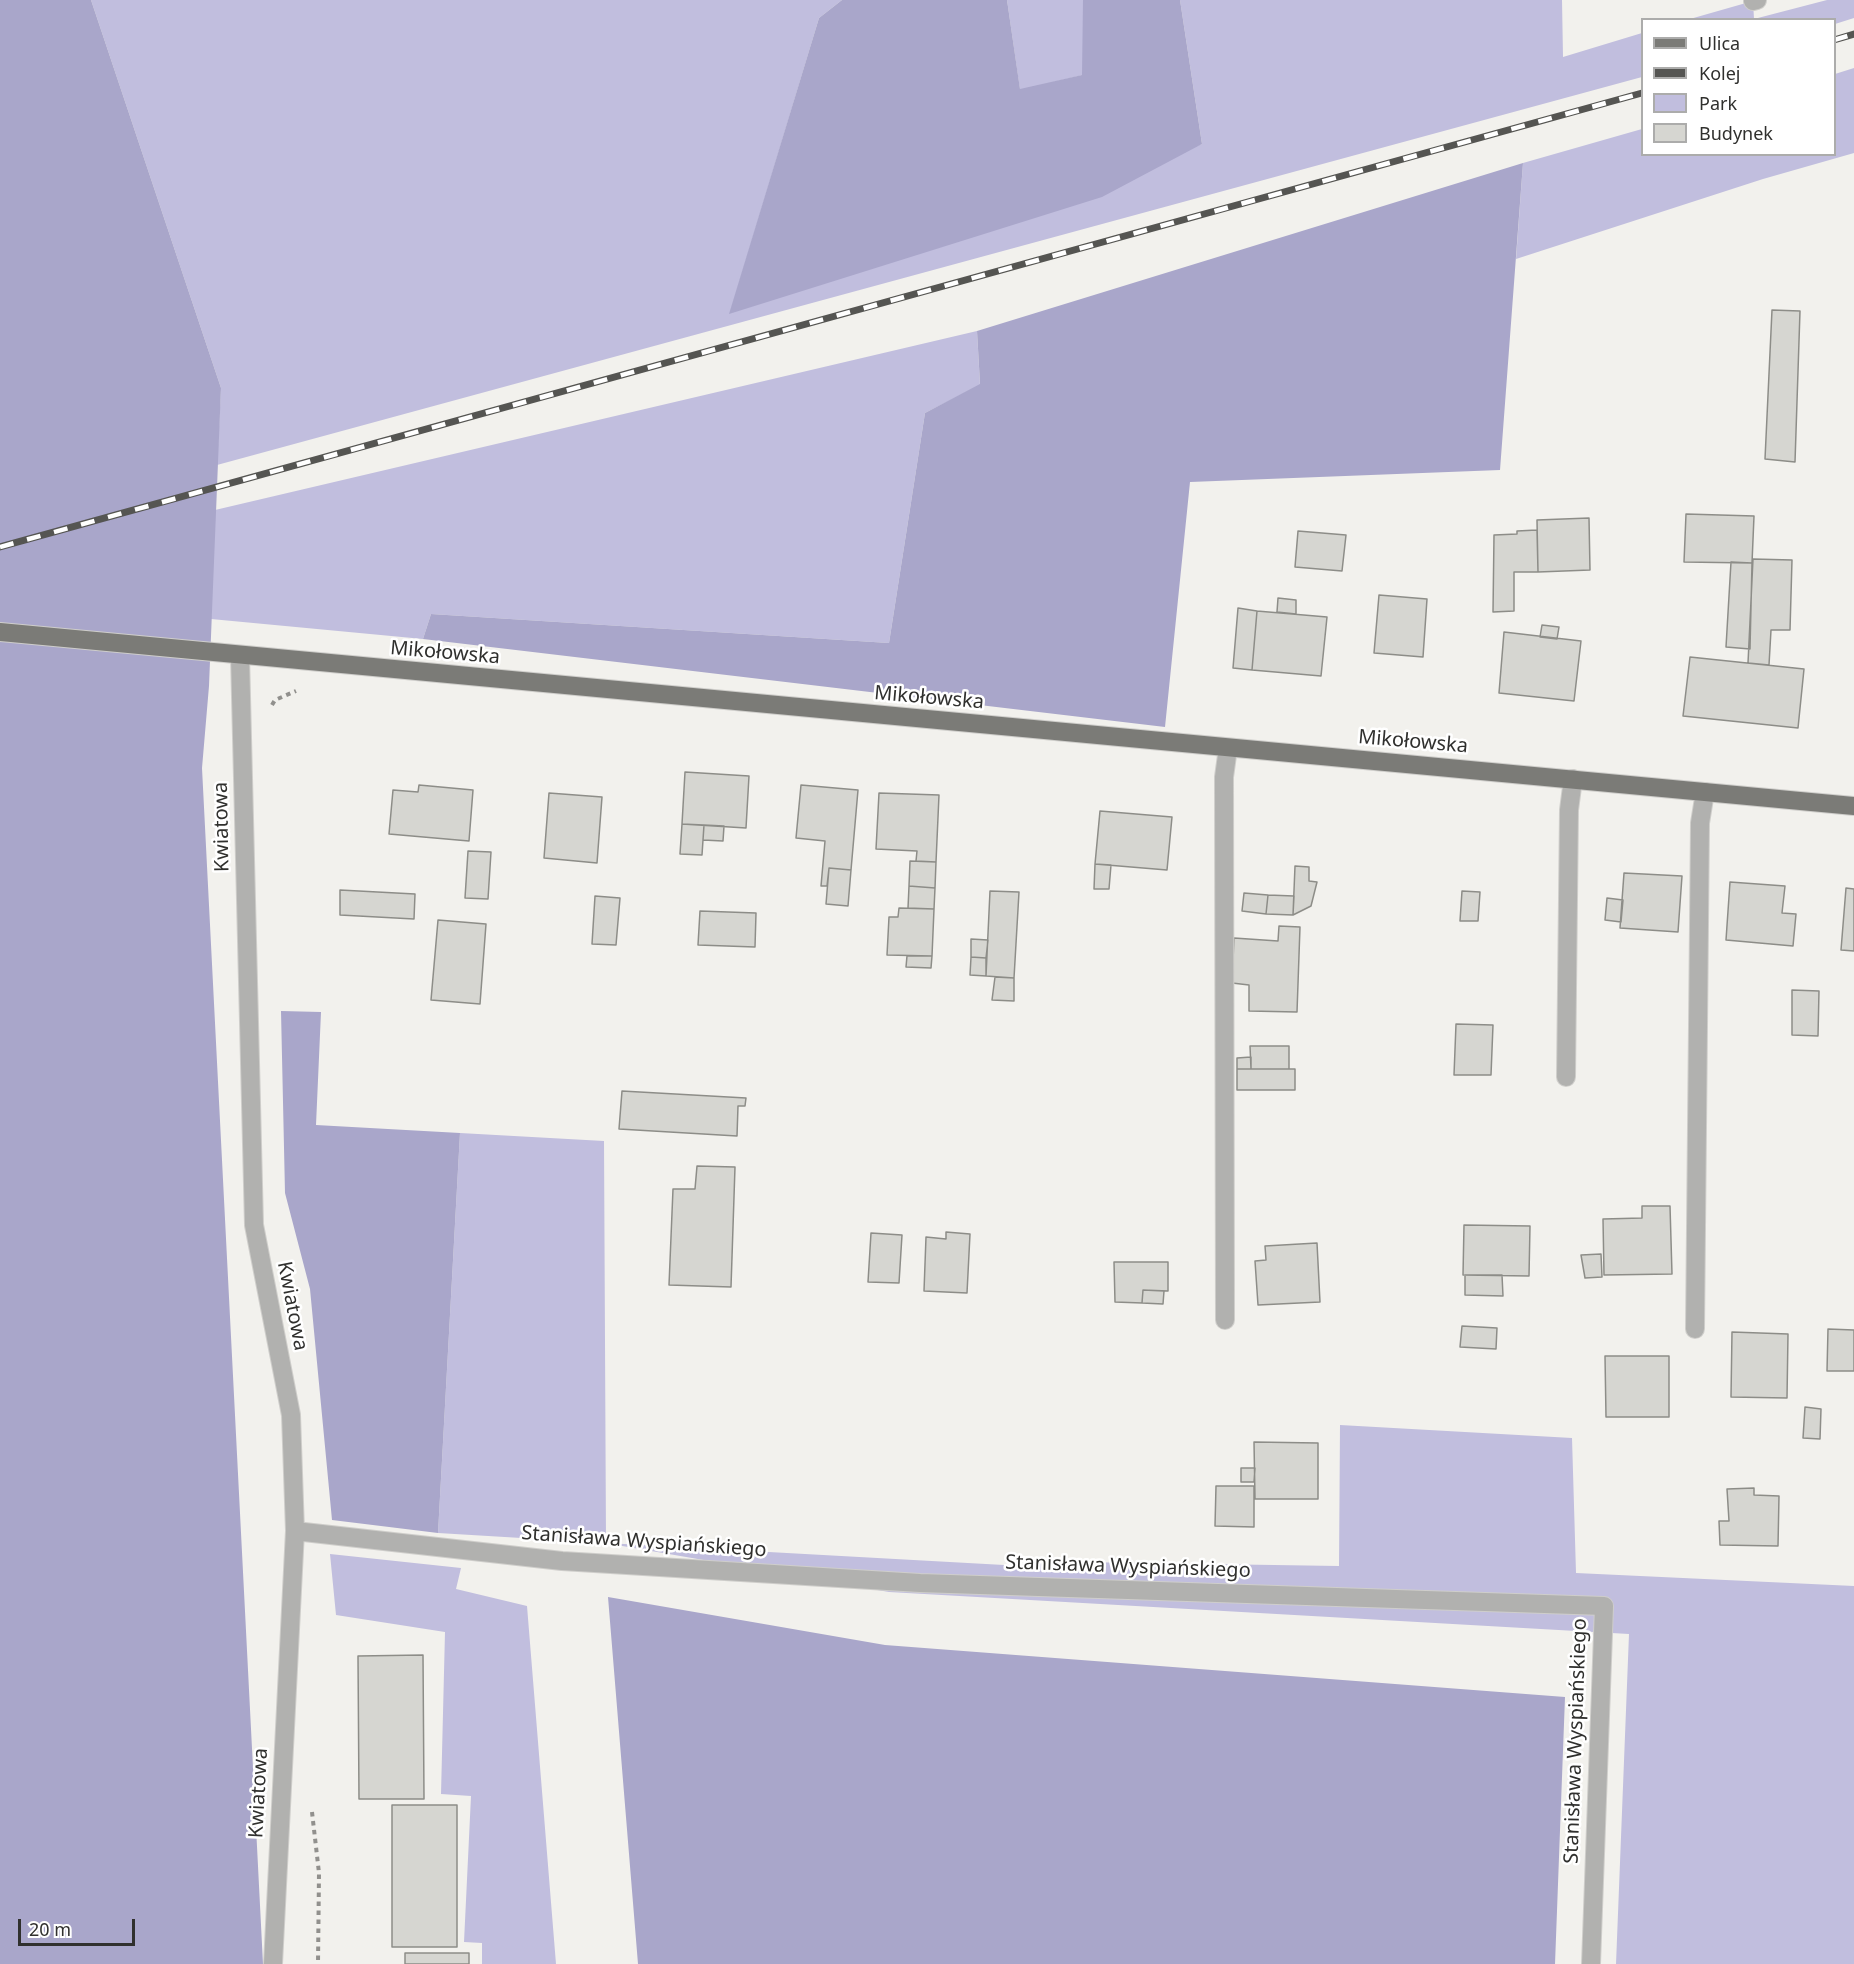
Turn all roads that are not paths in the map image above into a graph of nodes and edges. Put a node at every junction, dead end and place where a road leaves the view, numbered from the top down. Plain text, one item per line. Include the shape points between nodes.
1 (0, 632) edge
2 (240, 656) junction
3 (1228, 748) junction
4 (1572, 779) junction
5 (1705, 792) junction
6 (1854, 806) edge
7 (1566, 1077) dead end
8 (1225, 1320) dead end
9 (1695, 1329) dead end
10 (295, 1531) junction
11 (273, 1964) edge
12 (1591, 1964) edge

1 - 2 main road, Mikołowska
2 - 3 main road, Mikołowska
2 - 10 street, Kwiatowa via 254,1225 291,1415
3 - 4 main road, Mikołowska
3 - 8 street via 1224,777
4 - 5 main road, Mikołowska
4 - 7 street
5 - 6 main road, Mikołowska
5 - 9 street via 1700,823
10 - 11 street, Kwiatowa
10 - 12 street, Stanisława Wyspiańskiego via 562,1561 896,1581 1604,1606

